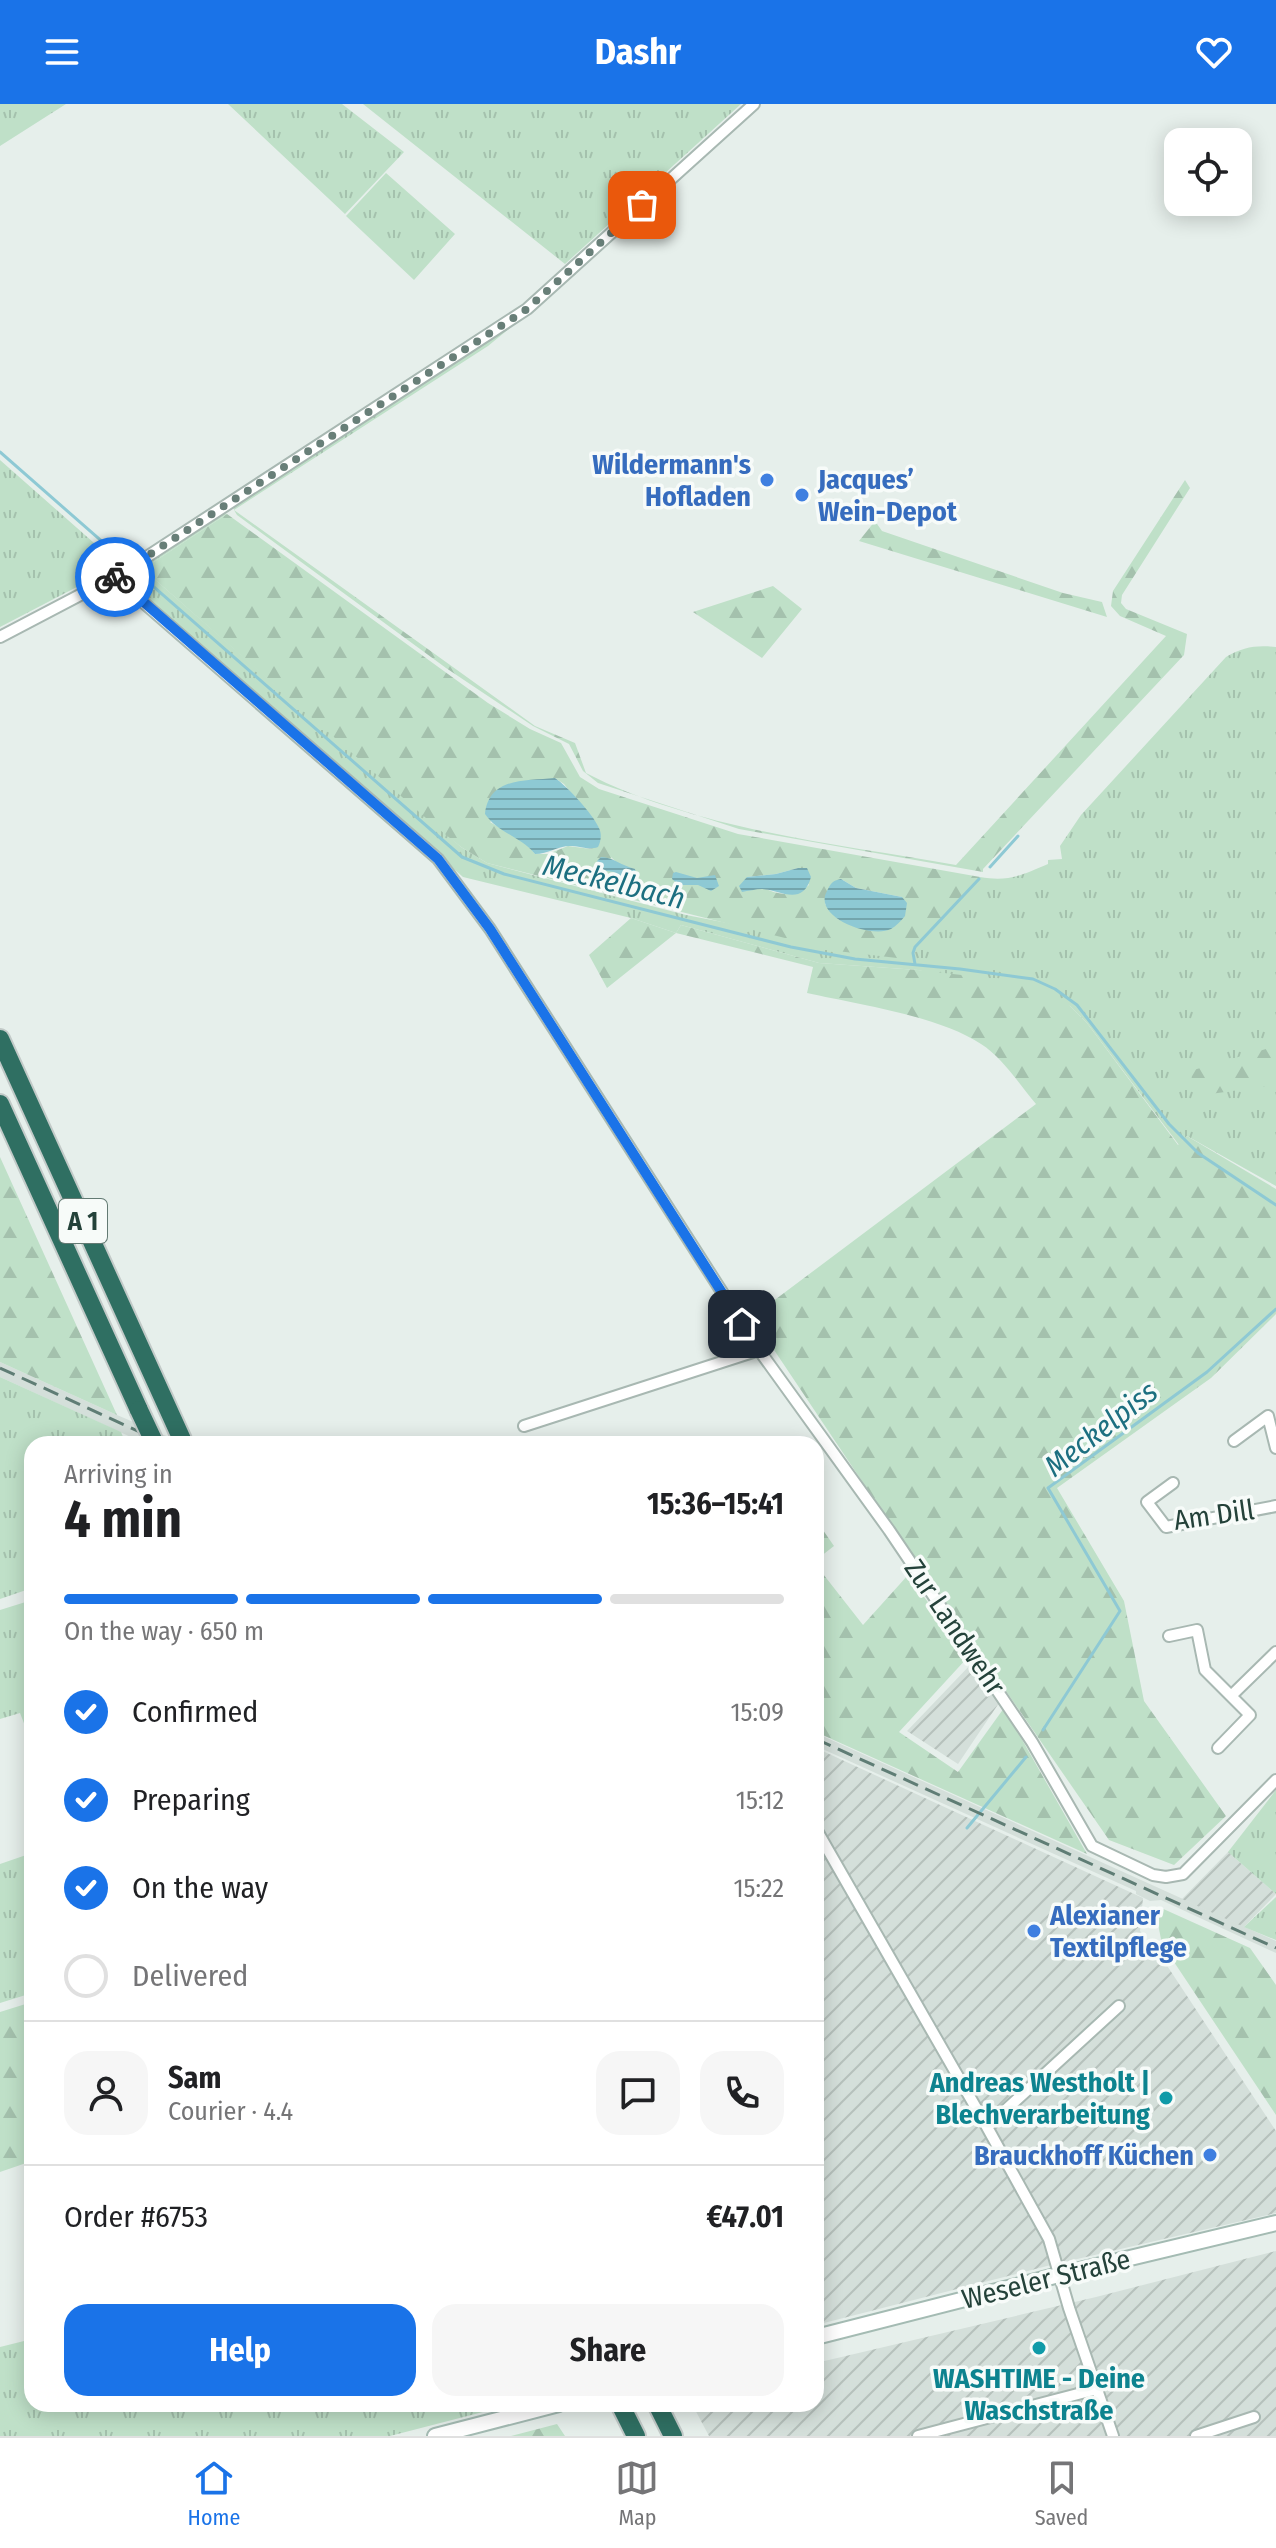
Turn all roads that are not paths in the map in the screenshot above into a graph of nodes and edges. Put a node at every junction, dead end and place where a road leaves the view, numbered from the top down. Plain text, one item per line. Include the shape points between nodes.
1 (754, 104) edge
2 (118, 575) junction
3 (0, 637) edge
4 (0, 1039) edge
5 (0, 1104) edge
6 (759, 1350) junction
7 (1272, 1412) edge
8 (524, 1426) dead end
9 (151, 1436) edge
10 (180, 1436) edge
11 (821, 1436) edge
12 (824, 1440) edge
13 (1234, 1441) dead end
14 (1276, 1448) edge
15 (1173, 1483) dead end
16 (1276, 1506) edge
17 (1169, 1636) dead end
18 (1276, 1652) edge
19 (1231, 1696) junction
20 (1218, 1748) dead end
21 (1276, 1780) edge
22 (824, 1843) edge
23 (1119, 2006) dead end
24 (987, 2127) junction
25 (1276, 2223) edge
26 (1059, 2275) junction
27 (824, 2335) edge
28 (1097, 2389) junction
29 (528, 2412) edge
30 (661, 2412) edge
31 (1254, 2417) dead end
32 (435, 2436) edge
33 (673, 2436) edge
34 (918, 2436) edge
35 (1113, 2436) edge
36 (1196, 2436) edge

1 - 2 street via 527,309
2 - 3 street
2 - 6 street, Zur Landwehr via 438,859 490,929
4 - 10 highway, A 1
5 - 9 highway, A 1, bridge
6 - 8 street
6 - 11 street, Zur Landwehr
7 - 13 street
7 - 14 street
12 - 21 street, Zur Landwehr via 1018,1721 1092,1846 1153,1875 1183,1874
15 - 16 street, Am Dill via 1147,1502 1166,1527
17 - 19 street via 1197,1630 1205,1670
18 - 19 street
19 - 20 street via 1250,1715
22 - 24 street
23 - 24 street
24 - 26 street via 1046,2232
25 - 26 main road, Weseler Straße
26 - 27 main road, Weseler Straße
26 - 28 street
28 - 34 street
28 - 35 street
29 - 32 main road
30 - 33 highway
31 - 36 street

